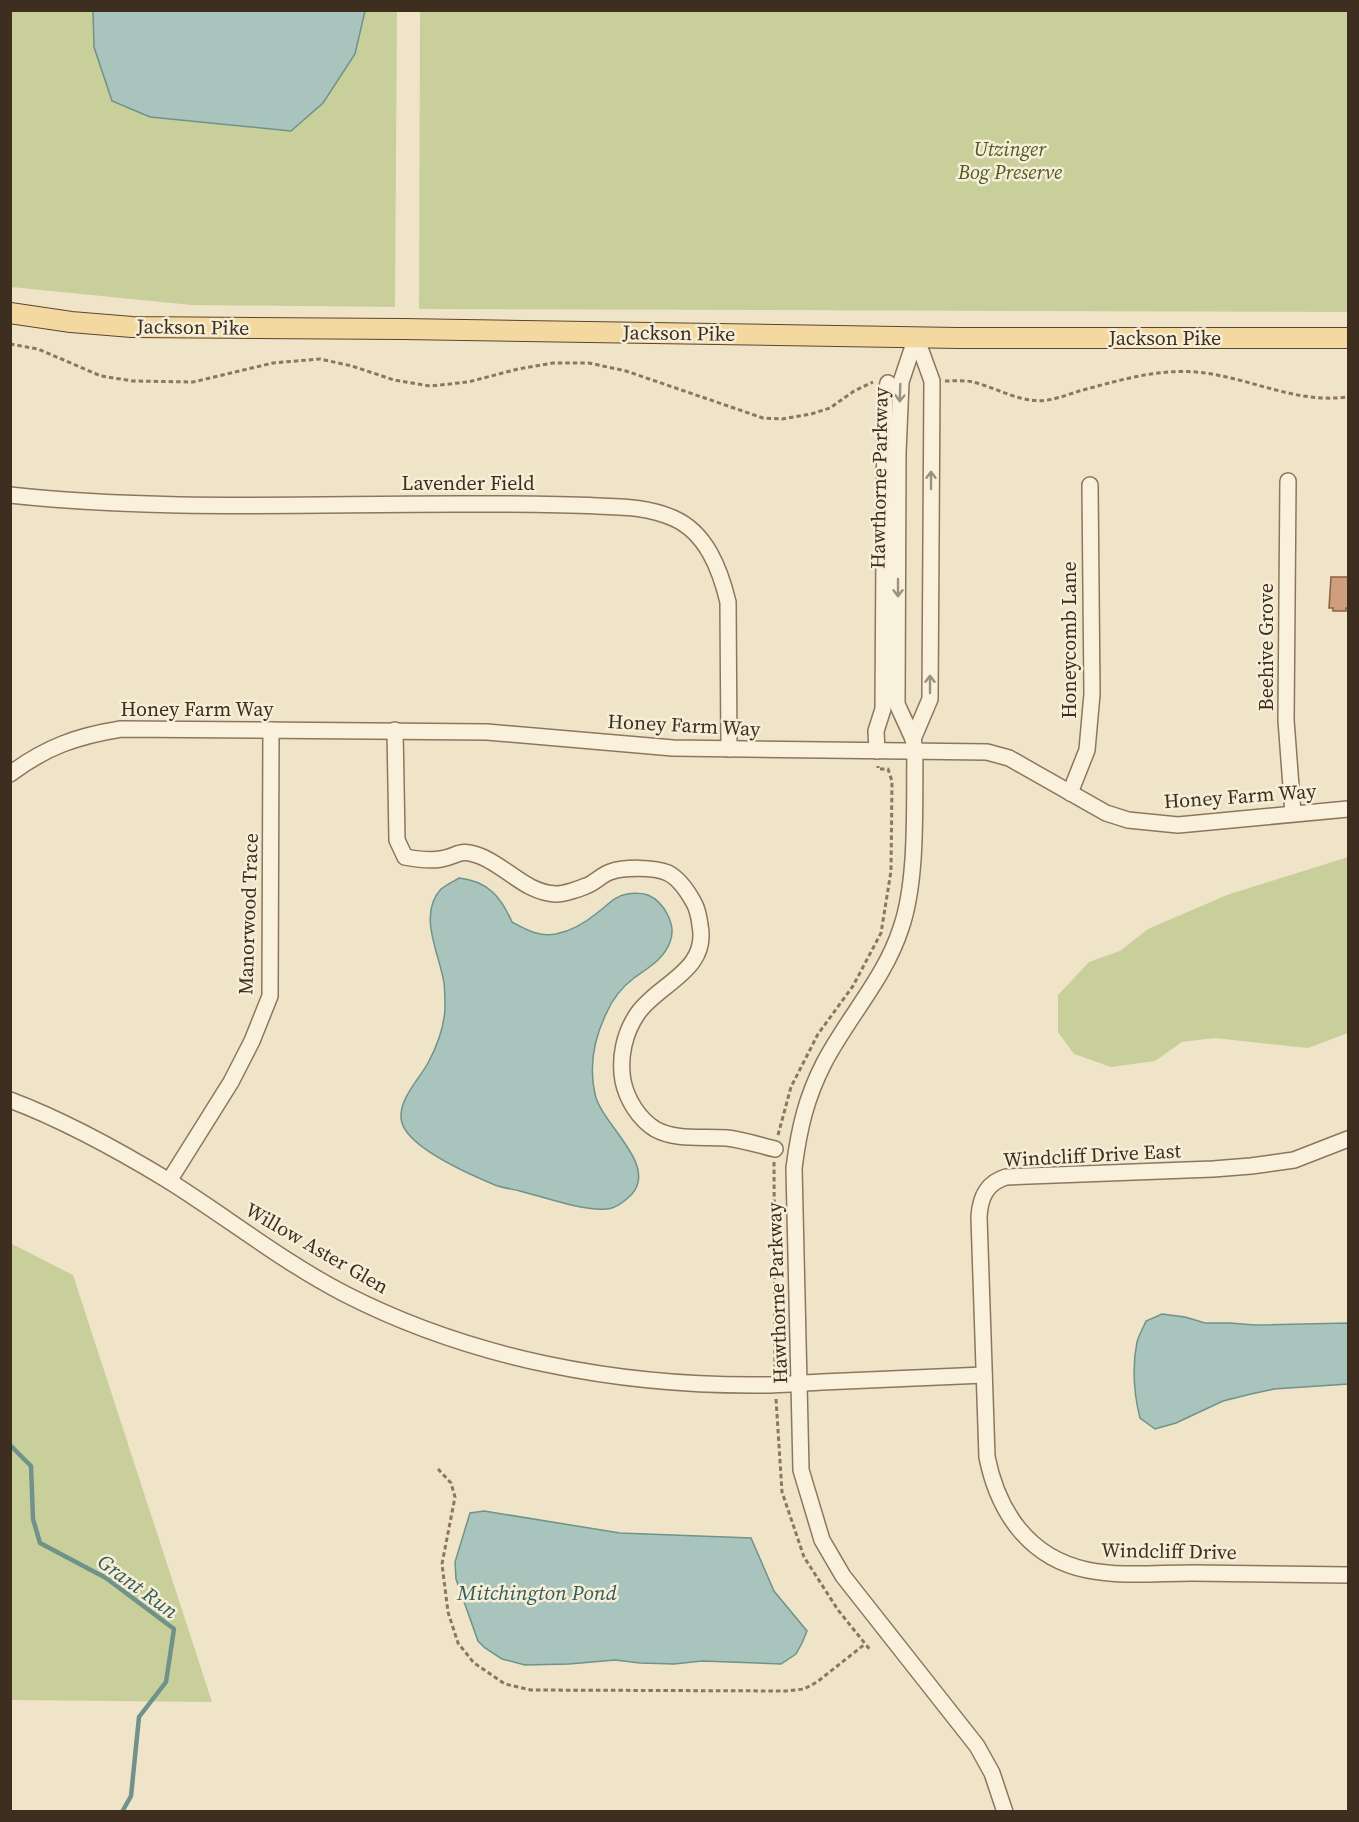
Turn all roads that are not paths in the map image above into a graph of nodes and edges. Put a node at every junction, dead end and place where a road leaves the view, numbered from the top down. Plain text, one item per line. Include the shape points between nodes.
1 (10, 313) edge
2 (916, 338) junction
3 (1348, 338) edge
4 (888, 383) road end
5 (1288, 481) dead end
6 (1090, 485) dead end
7 (10, 495) edge
8 (271, 730) junction
9 (395, 730) junction
10 (914, 744) junction
11 (729, 749) junction
12 (877, 751) junction
13 (10, 774) edge
14 (1070, 793) junction
15 (1348, 809) edge
16 (1293, 813) junction
17 (10, 1100) edge
18 (1348, 1138) edge
19 (775, 1149) road end
20 (169, 1181) junction
21 (984, 1375) junction
22 (800, 1383) junction
23 (1348, 1575) edge
24 (1005, 1812) edge

1 - 2 main road, Jackson Pike via 132,327
2 - 3 main road, Jackson Pike
10 -> 2 street, Hawthorne Parkway via 930,699 932,381
2 -> 10 street, Hawthorne Parkway via 901,382 898,465 897,704
4 - 12 street via 883,709 876,731
5 - 16 street, Beehive Grove via 1286,720
6 - 14 street, Honeycomb Lane via 1092,694 1087,750
7 - 11 street, Lavender Field via 105,503 574,504 651,509 691,530 714,558 722,578 728,602
8 - 9 street, Honey Farm Way
8 - 13 street, Honey Farm Way via 170,728 101,732 34,756
8 - 20 street, Manorwood Trace via 270,996 231,1082
9 - 11 street, Honey Farm Way via 487,732
9 - 19 street via 397,840 405,857 441,859 460,851 502,867 529,887 556,894 587,886 610,872 639,868 668,873 686,888 697,908 702,934 697,955 686,972 662,990 634,1021 625,1040 621,1067 625,1093 639,1116 656,1129 683,1137 729,1138
10 - 12 street, Honey Farm Way
10 - 14 street, Honey Farm Way via 1009,758
10 - 22 street, Hawthorne Parkway via 910,881 902,927 886,966 824,1062 800,1125 794,1168
11 - 12 street, Honey Farm Way
14 - 16 street, Honey Farm Way via 1128,820 1178,825
15 - 16 street, Honey Farm Way
17 - 20 street, Willow Aster Glen via 46,1113
18 - 21 street, Windcliff Drive East via 1294,1160 1251,1166 996,1180 979,1206
20 - 22 street, Willow Aster Glen via 344,1293 413,1325 486,1350 642,1381
21 - 22 street, Willow Aster Glen
21 - 23 street, Windcliff Drive via 987,1457 994,1489 1021,1532 1065,1564 1109,1573
22 - 24 street, Hawthorne Parkway via 801,1470 822,1540 843,1576 977,1746 992,1773

